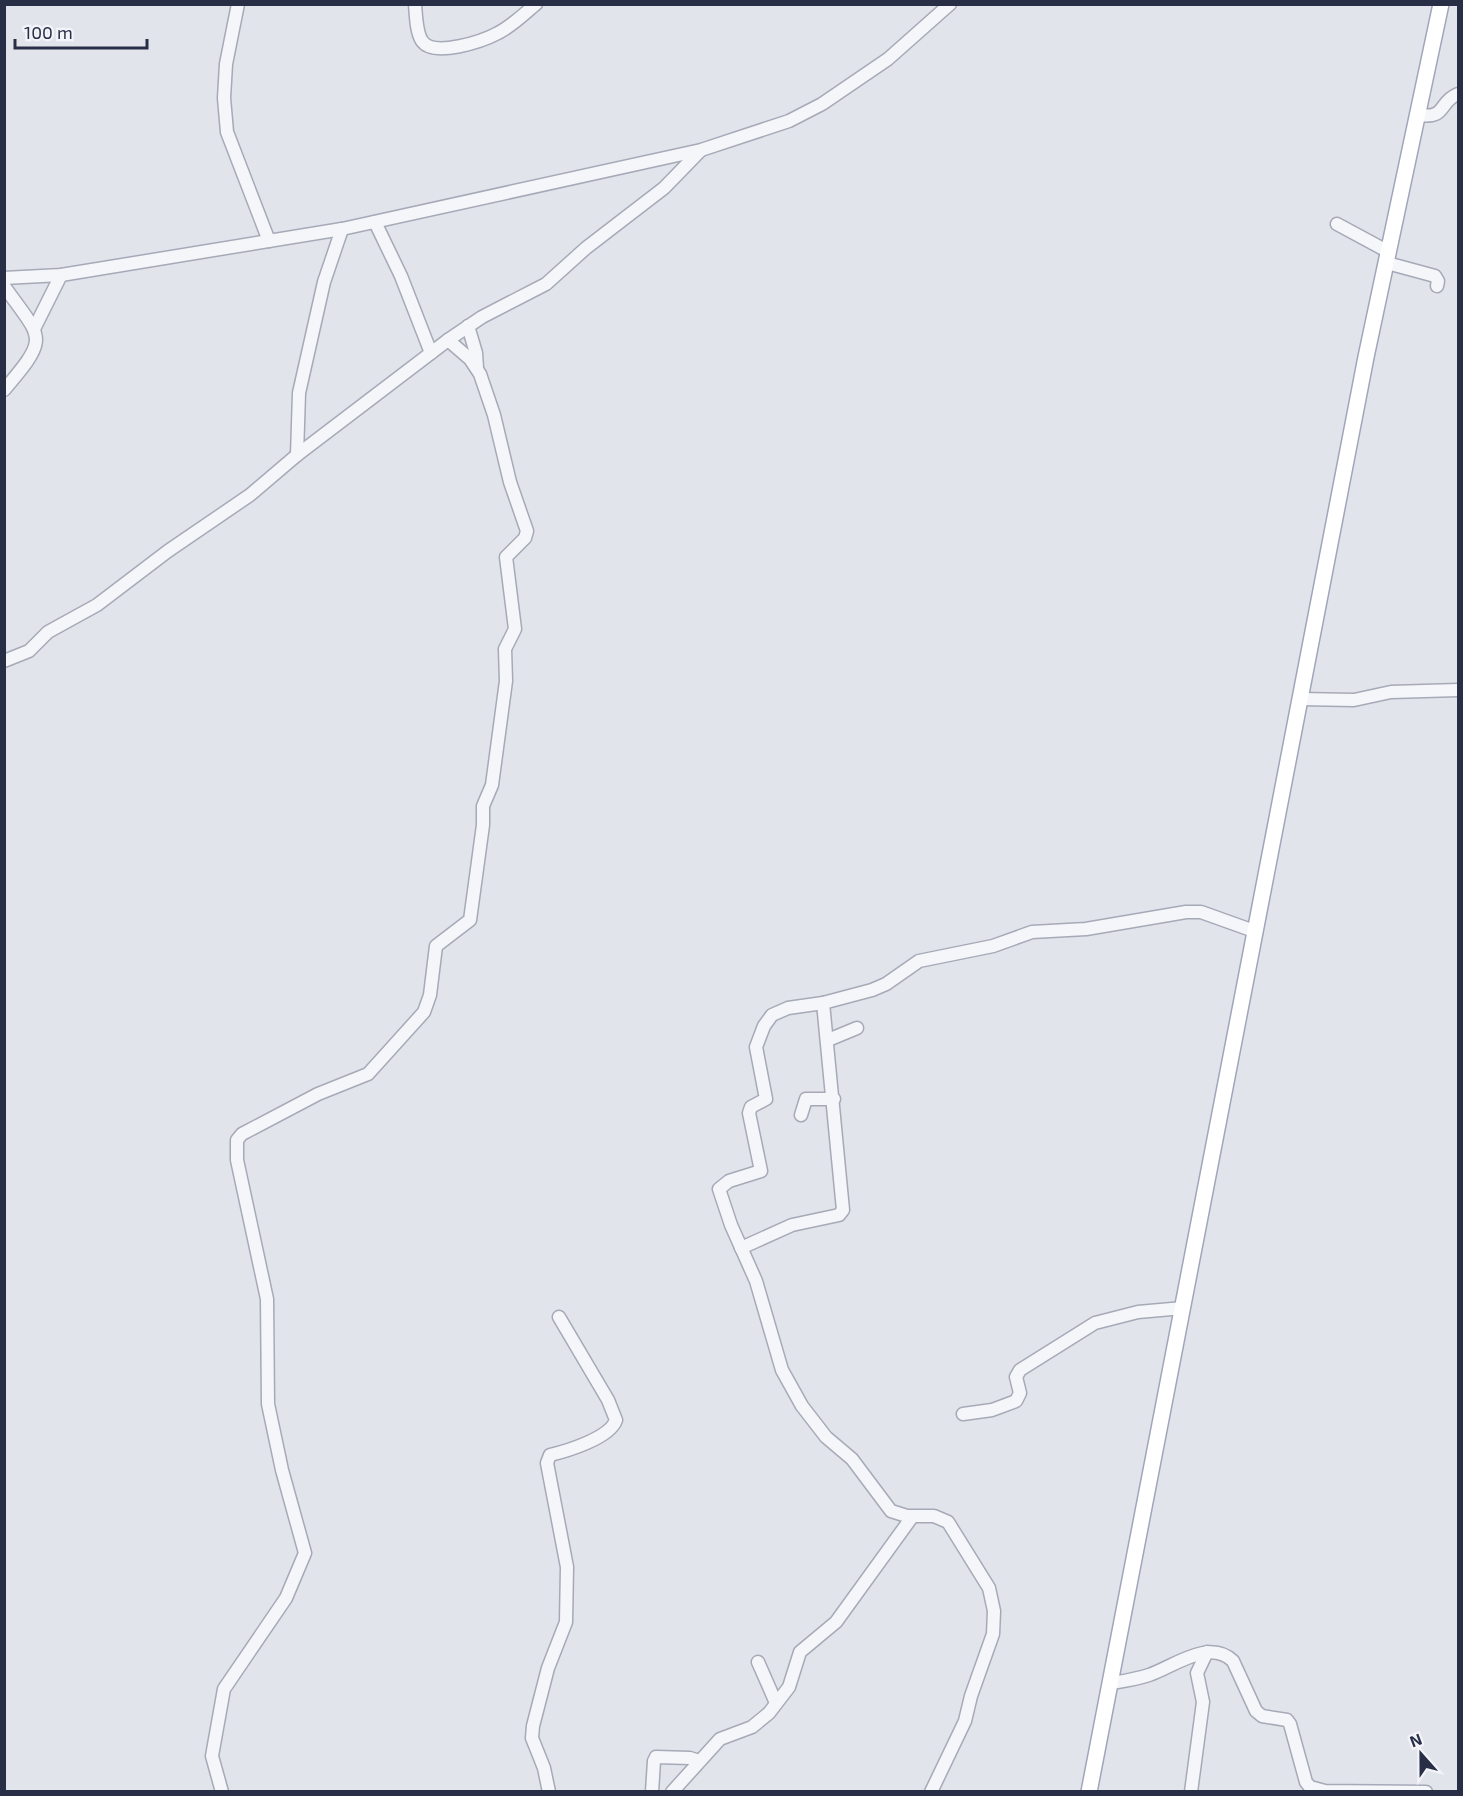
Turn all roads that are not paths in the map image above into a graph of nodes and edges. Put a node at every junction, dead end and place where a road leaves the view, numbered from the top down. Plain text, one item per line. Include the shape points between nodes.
1 (238, 4) edge
2 (415, 4) edge
3 (1441, 4) edge
4 (947, 6) edge
5 (530, 7) edge
6 (1458, 94) edge
7 (1419, 115) junction
8 (701, 150) junction
9 (375, 222) junction
10 (1337, 224) dead end
11 (342, 230) junction
12 (269, 241) junction
13 (1388, 258) junction
14 (60, 275) junction
15 (4, 278) edge
16 (4, 286) edge
17 (1437, 286) dead end
18 (468, 326) junction
19 (35, 327) junction
20 (448, 339) junction
21 (431, 353) junction
22 (477, 368) junction
23 (4, 390) edge
24 (297, 455) junction
25 (4, 661) edge
26 (1458, 690) edge
27 (1300, 699) junction
28 (1254, 931) junction
29 (823, 1003) junction
30 (857, 1028) dead end
31 (828, 1040) junction
32 (834, 1099) junction
33 (801, 1115) dead end
34 (741, 1248) junction
35 (1183, 1308) junction
36 (560, 1317) dead end
37 (963, 1414) dead end
38 (912, 1517) junction
39 (1207, 1652) junction
40 (758, 1662) dead end
41 (1112, 1683) junction
42 (776, 1703) junction
43 (699, 1761) junction
44 (222, 1791) edge
45 (549, 1791) edge
46 (652, 1791) edge
47 (672, 1791) edge
48 (931, 1791) edge
49 (1089, 1791) edge
50 (1191, 1791) edge
51 (1426, 1791) edge

1 - 12 street via 226,64 227,132
2 - 5 street via 421,40 434,49 500,33
3 - 7 main road
4 - 8 street via 888,59 822,104 789,121
6 - 7 street via 1445,102 1436,115
7 - 13 main road
8 - 9 street
8 - 18 street via 664,188 586,248 547,284
9 - 11 street
9 - 21 street
10 - 13 street
11 - 12 street
11 - 24 street via 324,282 299,393
12 - 14 street
13 - 17 street via 1435,276
13 - 27 main road
14 - 15 street
14 - 19 street
16 - 19 street
18 - 20 street
18 - 22 street
19 - 23 street via 36,345
20 - 21 street
20 - 22 street
21 - 24 street
22 - 44 street via 527,531 506,557 515,629 505,651 506,681 492,785 483,807 470,920 436,946 424,1012 368,1074 318,1094 255,1126 237,1140 237,1160 267,1299 268,1404 306,1553 286,1598 224,1689 212,1756
24 - 25 street via 250,495 168,550 97,605 48,632 29,651
26 - 27 street via 1391,692 1354,700
27 - 28 main road
28 - 29 street via 1193,911 1086,929 1032,932 993,946 926,959 886,984
28 - 35 main road
29 - 31 street
29 - 34 street via 774,1013 757,1041 756,1055 766,1097 749,1113 761,1171 729,1181 719,1189
30 - 31 street
31 - 32 street
32 - 33 street via 806,1099
32 - 34 street via 842,1214 792,1225
34 - 38 street via 756,1281 782,1370 802,1406 826,1437 852,1459 891,1511
35 - 37 street via 1138,1312 1089,1325 1020,1370 1016,1377 1020,1393 1017,1401
35 - 41 main road
36 - 45 street via 616,1420 607,1432 550,1455 547,1463 567,1567 566,1622 548,1668 533,1726 533,1740
38 - 42 street via 836,1622 800,1652 789,1687
38 - 48 street via 934,1516 952,1525 986,1581 994,1611 993,1634 965,1721
39 - 41 street via 1148,1675
39 - 50 street via 1197,1673 1203,1702
39 - 51 street via 1233,1661 1259,1714 1287,1720 1310,1787 1325,1791
40 - 42 street
41 - 49 main road
42 - 43 street via 752,1727 720,1738
43 - 46 street via 656,1757
43 - 47 street

